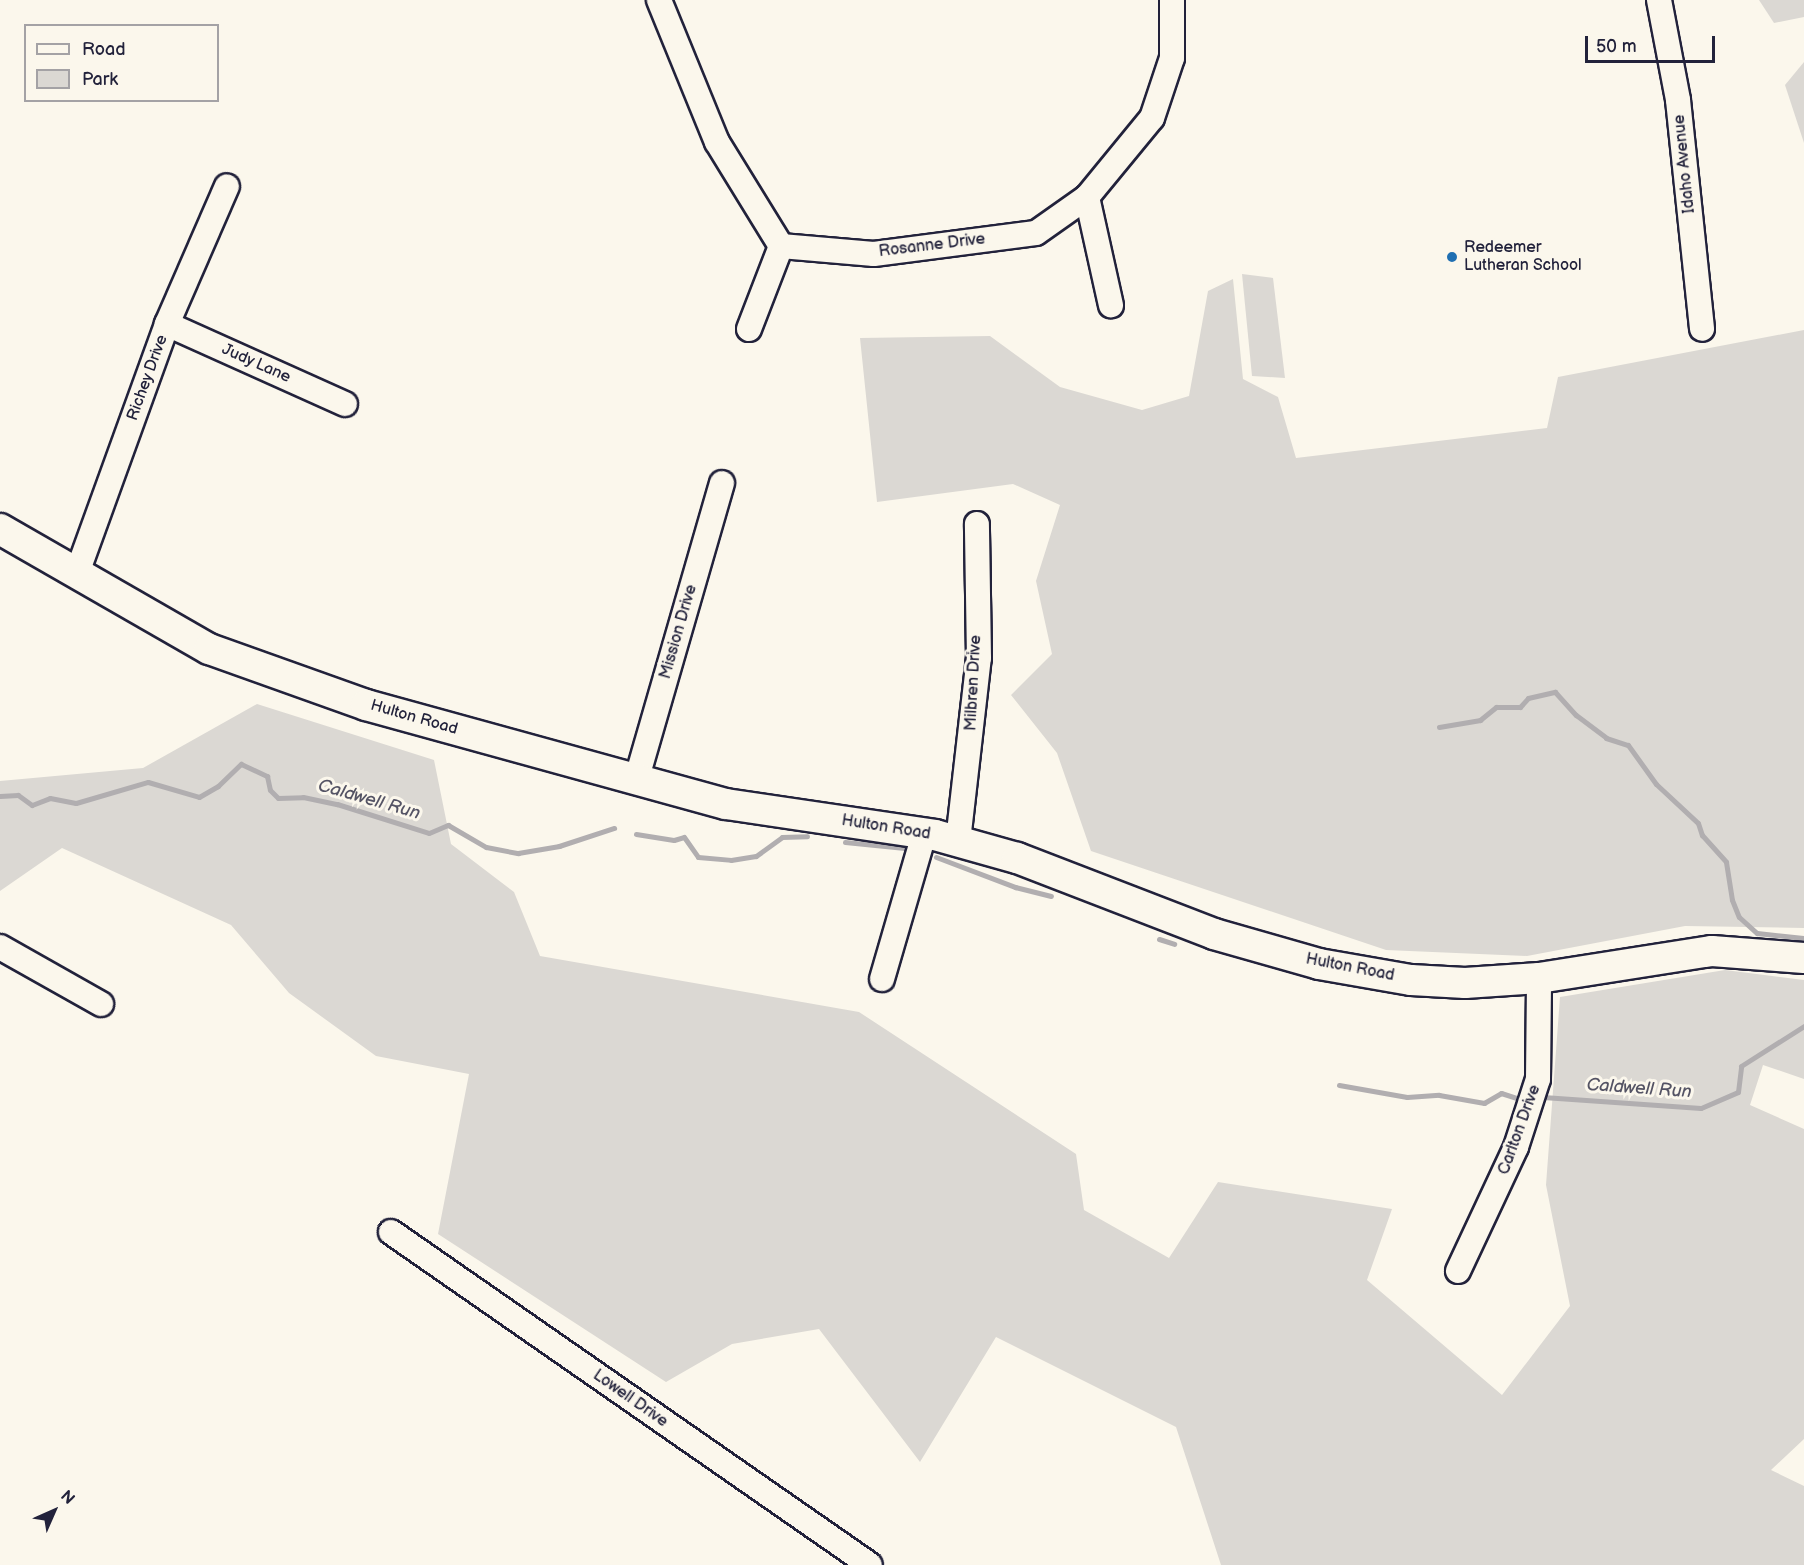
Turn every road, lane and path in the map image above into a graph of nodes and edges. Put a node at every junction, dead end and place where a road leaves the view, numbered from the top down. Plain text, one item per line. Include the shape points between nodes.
1 (659, 0) edge
2 (1172, 0) edge
3 (1659, 0) edge
4 (227, 186) dead end
5 (1087, 197) junction
6 (781, 246) junction
7 (1111, 305) dead end
8 (167, 324) junction
9 (749, 329) dead end
10 (1702, 329) dead end
11 (345, 404) dead end
12 (722, 483) dead end
13 (976, 524) dead end
14 (0, 529) edge
15 (77, 573) junction
16 (636, 781) junction
17 (924, 834) junction
18 (958, 841) junction
19 (0, 947) edge
20 (1804, 958) edge
21 (1539, 978) junction
22 (882, 979) dead end
23 (101, 1004) dead end
24 (391, 1232) dead end
25 (1458, 1271) dead end
26 (870, 1565) edge

1 - 6 street via 717,142
2 - 5 street, Rosanne Drive via 1173,58 1152,118
3 - 10 street, Idaho Avenue via 1678,100
4 - 8 street, Richey Drive
5 - 6 street, Rosanne Drive via 1036,233 874,254
5 - 7 street
6 - 9 street
8 - 11 street, Judy Lane
8 - 15 street, Richey Drive
12 - 16 street, Mission Drive
13 - 18 street, Milbren Drive via 979,658
14 - 15 main road, Hulton Road
15 - 16 main road, Hulton Road via 166,627 257,669 366,705
16 - 17 main road, Hulton Road via 726,804
17 - 18 main road, Hulton Road
17 - 22 street
18 - 21 main road, Hulton Road via 1017,858 1214,934 1319,964 1411,980
19 - 23 street
20 - 21 main road, Hulton Road via 1712,951
21 - 25 street, Carlton Drive via 1538,1079 1516,1147
24 - 26 street, Lowell Drive

